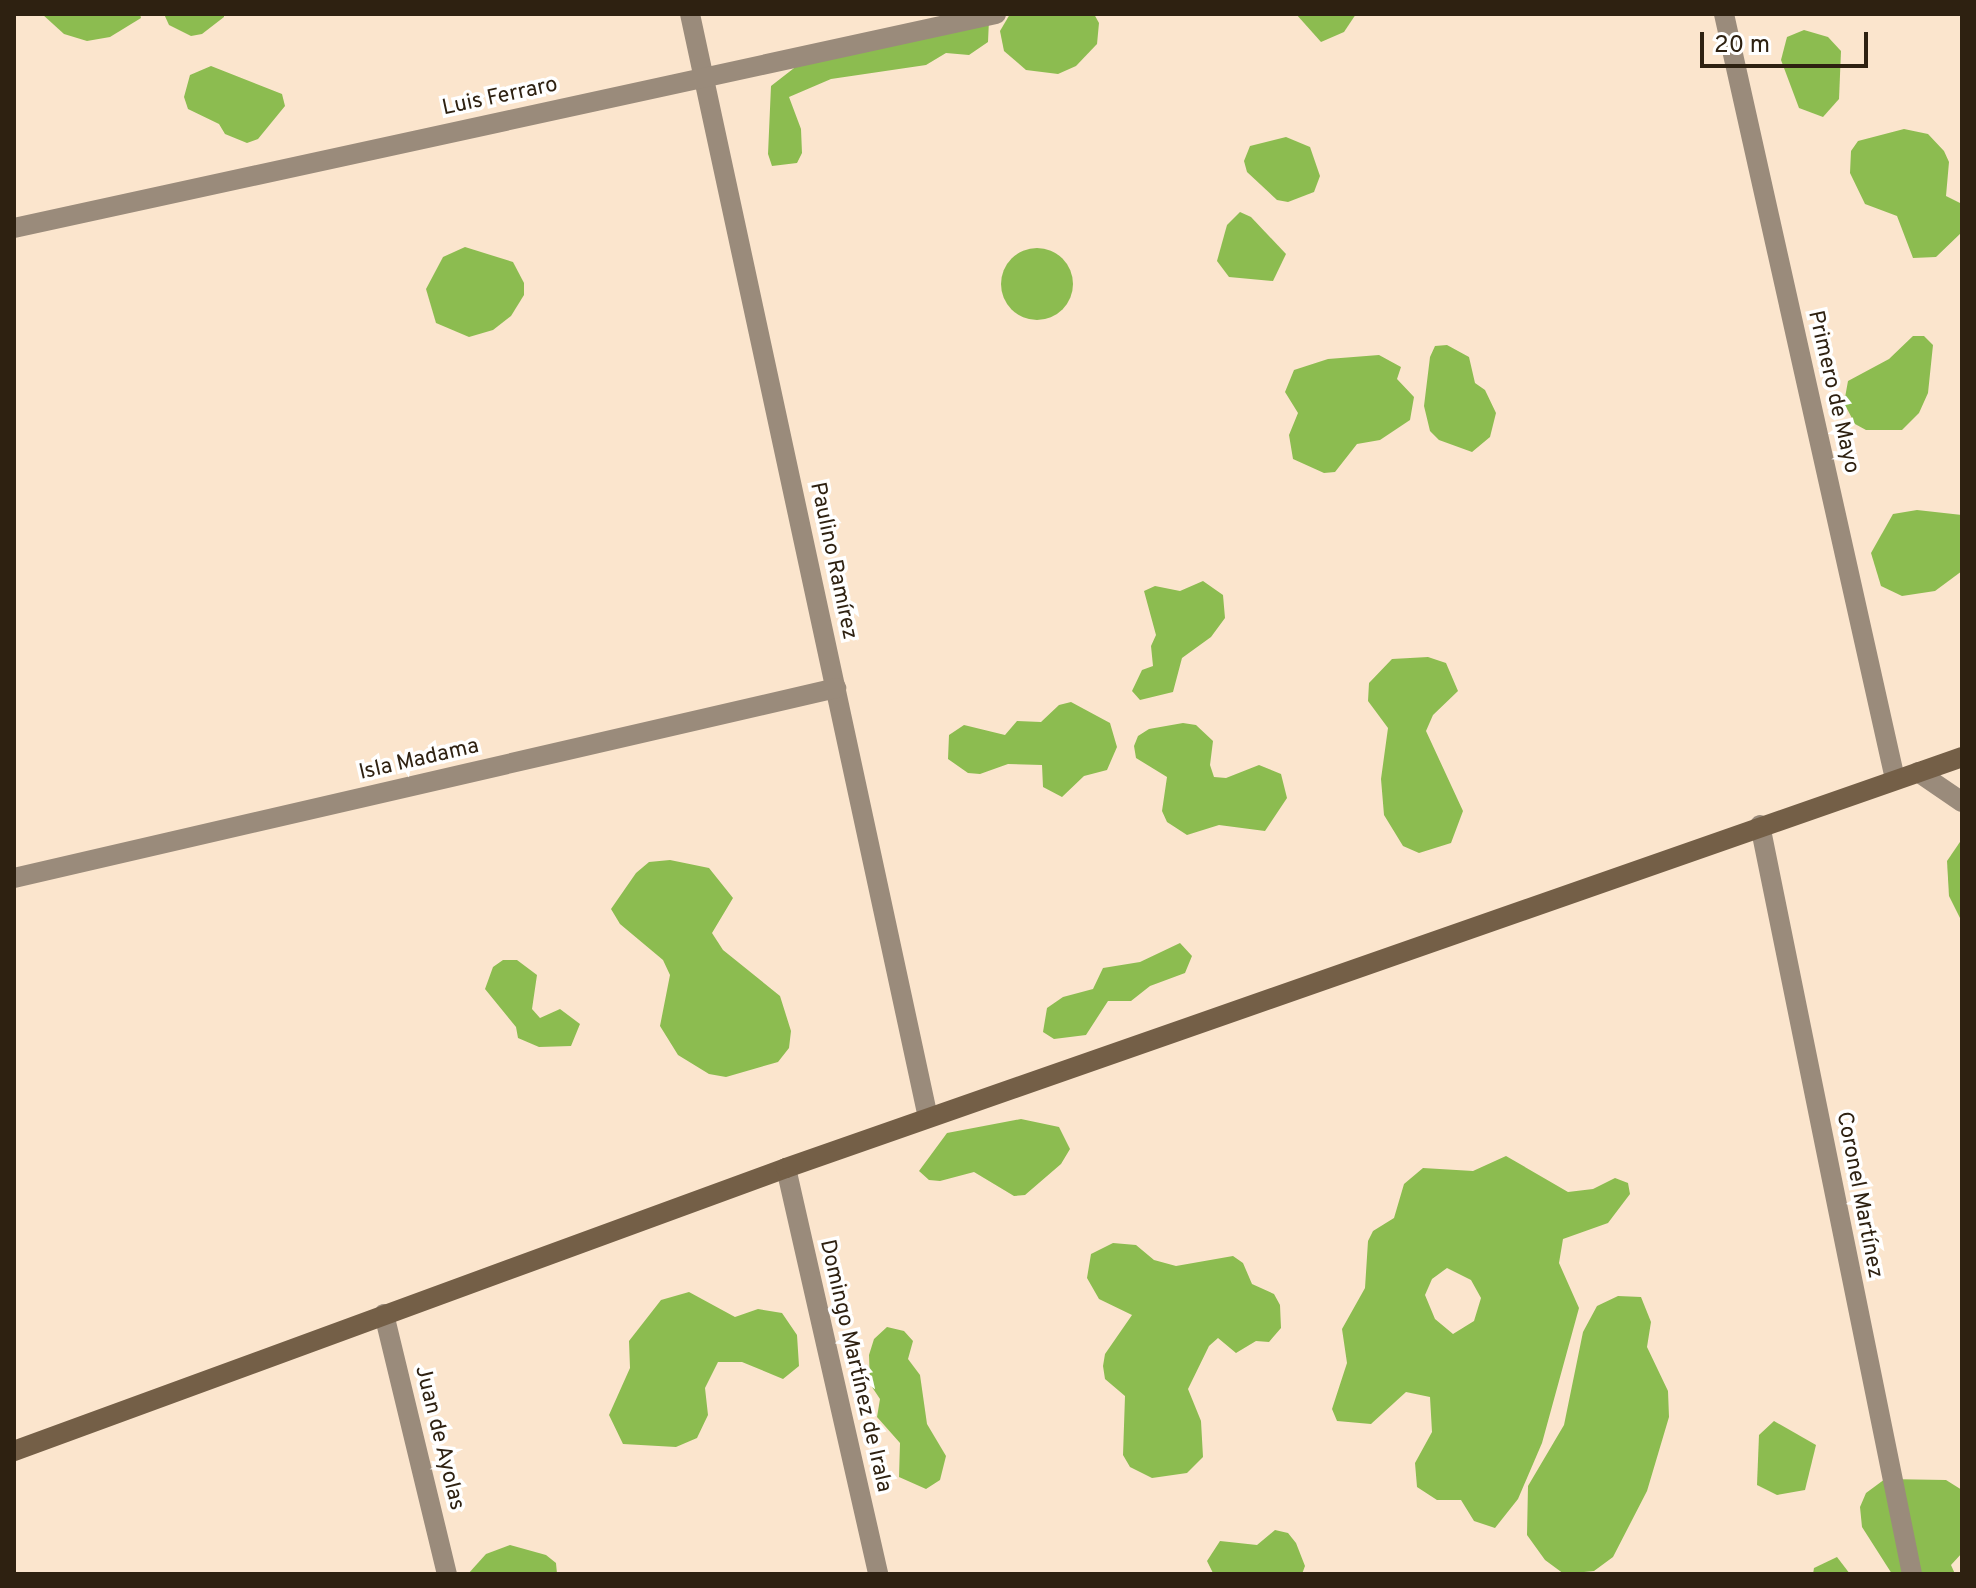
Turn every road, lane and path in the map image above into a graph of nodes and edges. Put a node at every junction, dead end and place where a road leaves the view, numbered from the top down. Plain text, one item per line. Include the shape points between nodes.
1 (690, 14) edge
2 (996, 14) edge
3 (1724, 14) edge
4 (704, 77) junction
5 (14, 228) edge
6 (836, 688) junction
7 (1962, 757) edge
8 (1918, 772) junction
9 (1895, 779) junction
10 (1962, 802) edge
11 (1760, 825) junction
12 (14, 878) edge
13 (928, 1118) junction
14 (786, 1168) junction
15 (384, 1314) junction
16 (14, 1451) edge
17 (447, 1574) edge
18 (878, 1574) edge
19 (1912, 1574) edge

1 - 4 street, Paulino Ramírez
2 - 4 street, Luis Ferraro
3 - 9 street, Primero de Mayo
4 - 5 street, Luis Ferraro
4 - 6 street, Paulino Ramírez
6 - 12 street, Isla Madama
6 - 13 street, Paulino Ramírez
7 - 8 main road
8 - 9 main road
8 - 10 street
9 - 11 main road
11 - 13 main road
11 - 19 street, Coronel Martínez
13 - 14 main road
14 - 15 main road
14 - 18 street, Domingo Martínez de Irala
15 - 16 main road
15 - 17 street, Juan de Ayolas

